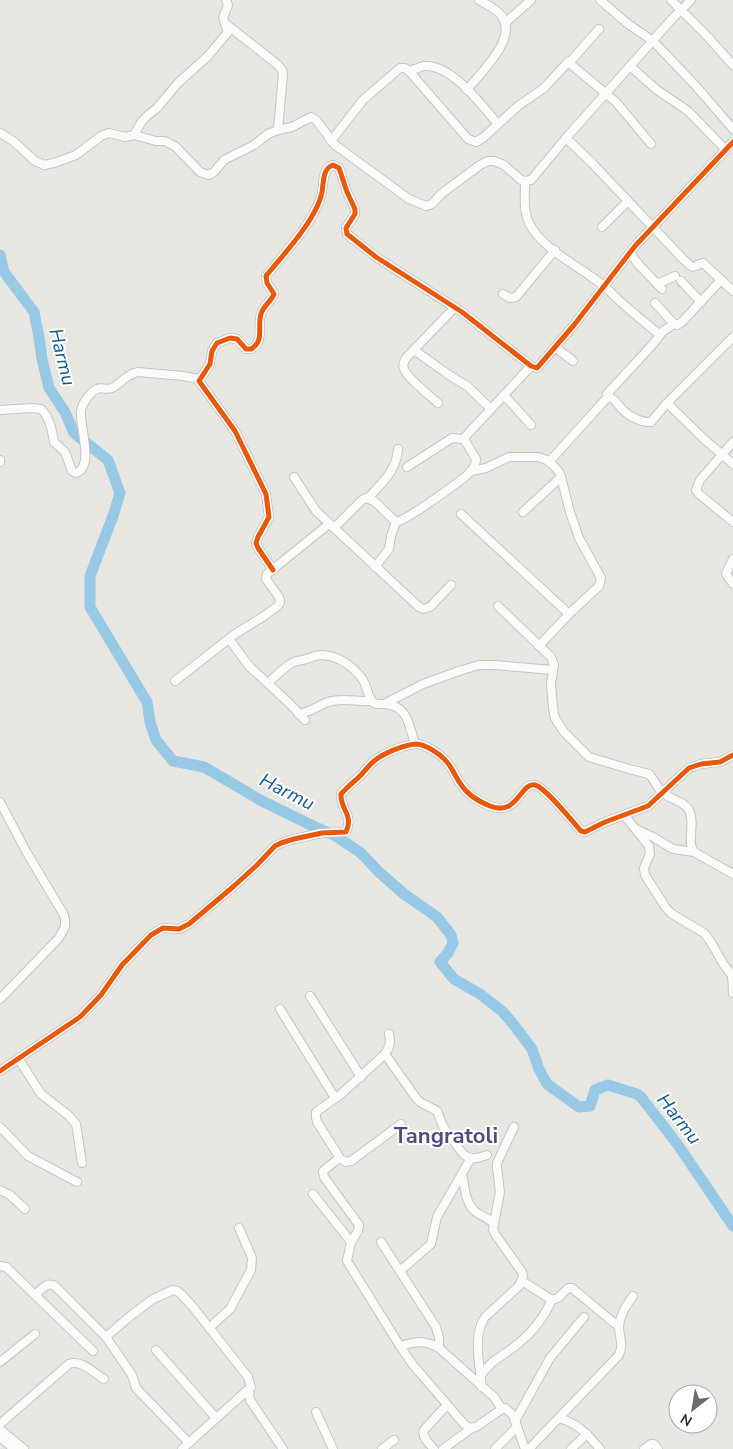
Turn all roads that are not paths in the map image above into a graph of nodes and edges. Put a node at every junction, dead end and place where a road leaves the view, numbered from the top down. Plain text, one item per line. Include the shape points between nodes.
1 (226, 0) edge
2 (479, 0) edge
3 (531, 0) edge
4 (600, 0) edge
5 (671, 0) edge
6 (691, 0) edge
7 (681, 10) junction
8 (224, 22) junction
9 (505, 23) junction
10 (599, 29) dead end
11 (653, 41) junction
12 (570, 62) junction
13 (630, 66) junction
14 (733, 66) edge
15 (409, 71) junction
16 (467, 90) junction
17 (606, 93) junction
18 (498, 124) junction
19 (733, 129) edge
20 (278, 130) junction
21 (0, 133) edge
22 (134, 135) junction
23 (566, 138) junction
24 (331, 141) junction
25 (733, 142) edge
26 (652, 144) dead end
27 (726, 150) junction
28 (525, 182) junction
29 (628, 201) junction
30 (602, 227) dead end
31 (654, 228) junction
32 (555, 250) junction
33 (630, 253) junction
34 (722, 280) junction
35 (605, 286) junction
36 (731, 286) edge
37 (503, 294) dead end
38 (701, 302) junction
39 (655, 303) dead end
40 (455, 307) junction
41 (674, 324) junction
42 (660, 335) junction
43 (731, 342) edge
44 (555, 347) junction
45 (414, 350) junction
46 (573, 361) dead end
47 (531, 366) junction
48 (200, 380) junction
49 (607, 394) dead end
50 (504, 395) junction
51 (438, 403) dead end
52 (667, 403) junction
53 (491, 408) junction
54 (0, 410) edge
55 (531, 425) dead end
56 (464, 439) junction
57 (733, 442) edge
58 (398, 449) dead end
59 (721, 455) junction
60 (550, 462) junction
61 (733, 464) edge
62 (407, 467) dead end
63 (471, 471) junction
64 (561, 477) junction
65 (294, 478) dead end
66 (368, 498) junction
67 (523, 512) dead end
68 (461, 514) dead end
69 (396, 522) junction
70 (733, 522) edge
71 (332, 526) junction
72 (733, 559) edge
73 (376, 567) junction
74 (272, 570) junction
75 (733, 584) edge
76 (451, 585) dead end
77 (498, 606) dead end
78 (569, 614) junction
79 (229, 639) junction
80 (539, 646) junction
81 (553, 670) junction
82 (176, 681) dead end
83 (268, 683) junction
84 (371, 701) junction
85 (384, 704) junction
86 (415, 744) junction
87 (733, 754) edge
88 (663, 793) junction
89 (0, 802) edge
90 (624, 815) junction
91 (634, 828) junction
92 (694, 852) junction
93 (733, 874) edge
94 (732, 975) edge
95 (733, 993) edge
96 (310, 996) dead end
97 (0, 998) edge
98 (280, 1009) dead end
99 (389, 1034) dead end
100 (385, 1054) junction
101 (18, 1058) junction
102 (0, 1071) edge
103 (361, 1077) junction
104 (335, 1098) junction
105 (401, 1124) dead end
106 (0, 1126) edge
107 (514, 1127) dead end
108 (487, 1155) dead end
109 (339, 1158) junction
110 (471, 1158) junction
111 (82, 1163) dead end
112 (462, 1174) junction
113 (76, 1182) dead end
114 (0, 1190) edge
115 (313, 1194) dead end
116 (25, 1209) dead end
117 (493, 1224) junction
118 (239, 1228) dead end
119 (351, 1242) junction
120 (381, 1242) dead end
121 (1, 1265) edge
122 (400, 1272) junction
123 (522, 1281) junction
124 (35, 1295) junction
125 (633, 1296) dead end
126 (552, 1300) junction
127 (584, 1317) dead end
128 (619, 1327) junction
129 (209, 1328) junction
130 (34, 1334) dead end
131 (106, 1337) junction
132 (400, 1346) junction
133 (439, 1348) junction
134 (156, 1350) dead end
135 (93, 1351) dead end
136 (0, 1362) edge
137 (481, 1375) junction
138 (104, 1379) dead end
139 (251, 1386) junction
140 (482, 1387) junction
141 (447, 1405) junction
142 (502, 1409) junction
143 (316, 1412) dead end
144 (216, 1418) junction
145 (559, 1418) junction
146 (0, 1424) edge
147 (516, 1424) junction
148 (472, 1428) junction
149 (0, 1429) edge
150 (586, 1434) junction
151 (0, 1437) edge
152 (394, 1440) dead end
153 (189, 1443) junction
154 (14, 1449) edge
155 (24, 1449) edge
156 (182, 1449) edge
157 (283, 1449) edge
158 (333, 1449) edge
159 (382, 1449) edge
160 (434, 1449) edge
161 (444, 1449) edge
162 (495, 1449) edge
163 (525, 1449) edge
164 (530, 1449) edge
165 (571, 1449) edge
166 (600, 1449) edge
167 (644, 1449) edge
168 (658, 1449) edge

1 - 8 street
2 - 9 street via 499,13
3 - 9 street
4 - 11 street
5 - 7 street
6 - 7 street
7 - 11 street
7 - 14 street
8 - 20 street via 282,70
8 - 22 street via 228,30 225,36 147,116
9 - 16 street via 502,44
10 - 12 street
11 - 13 street
11 - 19 street
12 - 17 street
12 - 18 street via 544,88
13 - 17 street
13 - 27 street via 688,111
15 - 16 street via 424,66 440,70
15 - 18 street via 468,139 476,142
15 - 24 street via 400,68 372,90
16 - 18 street
17 - 23 street
17 - 26 street via 622,107
20 - 22 street via 224,160 214,172 206,175 171,143
20 - 24 street via 292,128 311,117
21 - 22 street via 44,165 76,155 105,134
23 - 28 street via 533,178
23 - 29 street
24 - 28 street via 409,199 426,206 488,161 504,165
25 - 27 street
27 - 31 street
28 - 32 street via 525,208 529,222 534,232
29 - 30 street
29 - 31 street
31 - 33 street
31 - 34 street via 693,267 703,263
32 - 35 street
32 - 37 street via 516,297
33 - 35 street
33 - 38 street via 660,287 678,278
34 - 36 street
34 - 38 street
35 - 42 street
35 - 44 street
38 - 41 street via 682,322
39 - 41 street
40 - 45 street
40 - 47 street
40 - 48 street via 376,257 347,234 346,228 355,209 341,171 333,165 325,171 322,194 310,219 266,276 274,294 262,312 259,342 251,350 237,339 217,343
41 - 42 street
42 - 49 street
43 - 52 street
44 - 46 street
44 - 47 street via 539,367
45 - 51 street via 403,368
45 - 53 street via 467,386
47 - 50 street
48 - 54 street via 142,372 131,374 110,388 98,389 82,408 86,447 79,472 72,471 65,452 54,442 49,421 41,409
48 - 74 street via 235,431 266,494 269,517 256,543
50 - 53 street
50 - 55 street
52 - 59 street
52 - 60 street via 648,422 625,413 614,399 607,398
53 - 56 street
56 - 62 street via 452,438
56 - 63 street via 476,459
57 - 59 street
58 - 66 street via 393,469
59 - 61 street
59 - 70 street via 700,480 696,490
60 - 63 street via 510,457
60 - 64 street
63 - 69 street via 429,503
64 - 67 street
64 - 78 street via 579,538 601,578 598,586
65 - 71 street via 316,512
66 - 69 street
66 - 71 street
68 - 78 street
69 - 73 street via 389,549
71 - 73 street
71 - 74 street
72 - 75 street via 726,572
73 - 76 street via 424,609
74 - 79 street via 266,579 279,597 278,606
77 - 80 street
78 - 80 street
79 - 82 street
79 - 83 street via 249,666
80 - 81 street via 551,657
81 - 85 street via 479,665 423,684
81 - 88 street via 553,708 564,732 589,757 647,773
83 - 84 street via 302,717 329,701
83 - 84 street via 295,661 322,655 345,662 352,668 366,686
84 - 85 street
85 - 86 street via 394,705 405,714
86 - 90 street via 445,759 468,794 496,808 510,806 527,787 533,785 542,789 585,832
86 - 101 street via 375,760 342,792 350,820 346,832 322,833 275,846 189,924 179,929 163,928 151,935 80,1017
87 - 88 street via 720,762 689,768
88 - 90 street via 648,806
88 - 92 street via 684,804 689,811 690,846
89 - 97 street via 66,922 58,939
90 - 91 street
91 - 92 street via 673,849
91 - 94 street via 649,846 645,876 666,908 704,933
92 - 93 street
94 - 95 street
96 - 103 street
98 - 104 street
99 - 100 street via 391,1041
100 - 103 street
100 - 110 street via 416,1098 437,1111 443,1126 464,1154
101 - 102 street
101 - 111 street via 42,1094 76,1124
103 - 104 street
104 - 109 street via 316,1112 316,1117
105 - 109 street via 351,1161
106 - 113 street via 28,1156
107 - 117 street via 497,1163 500,1192
108 - 110 street
109 - 119 street via 323,1174 359,1225
110 - 112 street
112 - 117 street via 468,1203
112 - 122 street via 438,1217 431,1244
114 - 116 street
115 - 119 street
117 - 123 street via 494,1234 522,1272
118 - 129 street via 252,1258 251,1270 230,1309
119 - 132 street via 347,1257 349,1265
120 - 122 street
121 - 124 street
122 - 133 street via 436,1326
123 - 126 street
123 - 137 street via 482,1322 478,1332
124 - 131 street via 47,1284 55,1286
124 - 135 street
125 - 128 street via 623,1311
126 - 128 street via 572,1288
126 - 137 street via 541,1322 489,1364
127 - 147 street via 550,1358
128 - 145 street via 622,1349 619,1355
129 - 131 street via 181,1294 173,1290 153,1299
129 - 139 street via 248,1377
130 - 136 street
131 - 153 street via 132,1375 136,1388
132 - 133 street via 420,1341
132 - 141 street
133 - 140 street
134 - 144 street
137 - 140 street
138 - 146 street via 80,1363 69,1364
139 - 144 street
139 - 157 street via 250,1400
140 - 142 street
141 - 148 street
141 - 160 street via 422,1433
142 - 147 street via 509,1411
142 - 148 street
143 - 158 street
144 - 153 street
145 - 150 street via 571,1422
145 - 164 street
147 - 162 street
147 - 163 street
148 - 161 street
149 - 155 street
150 - 165 street
150 - 166 street
151 - 154 street
152 - 159 street
153 - 156 street
167 - 168 street via 654,1444

